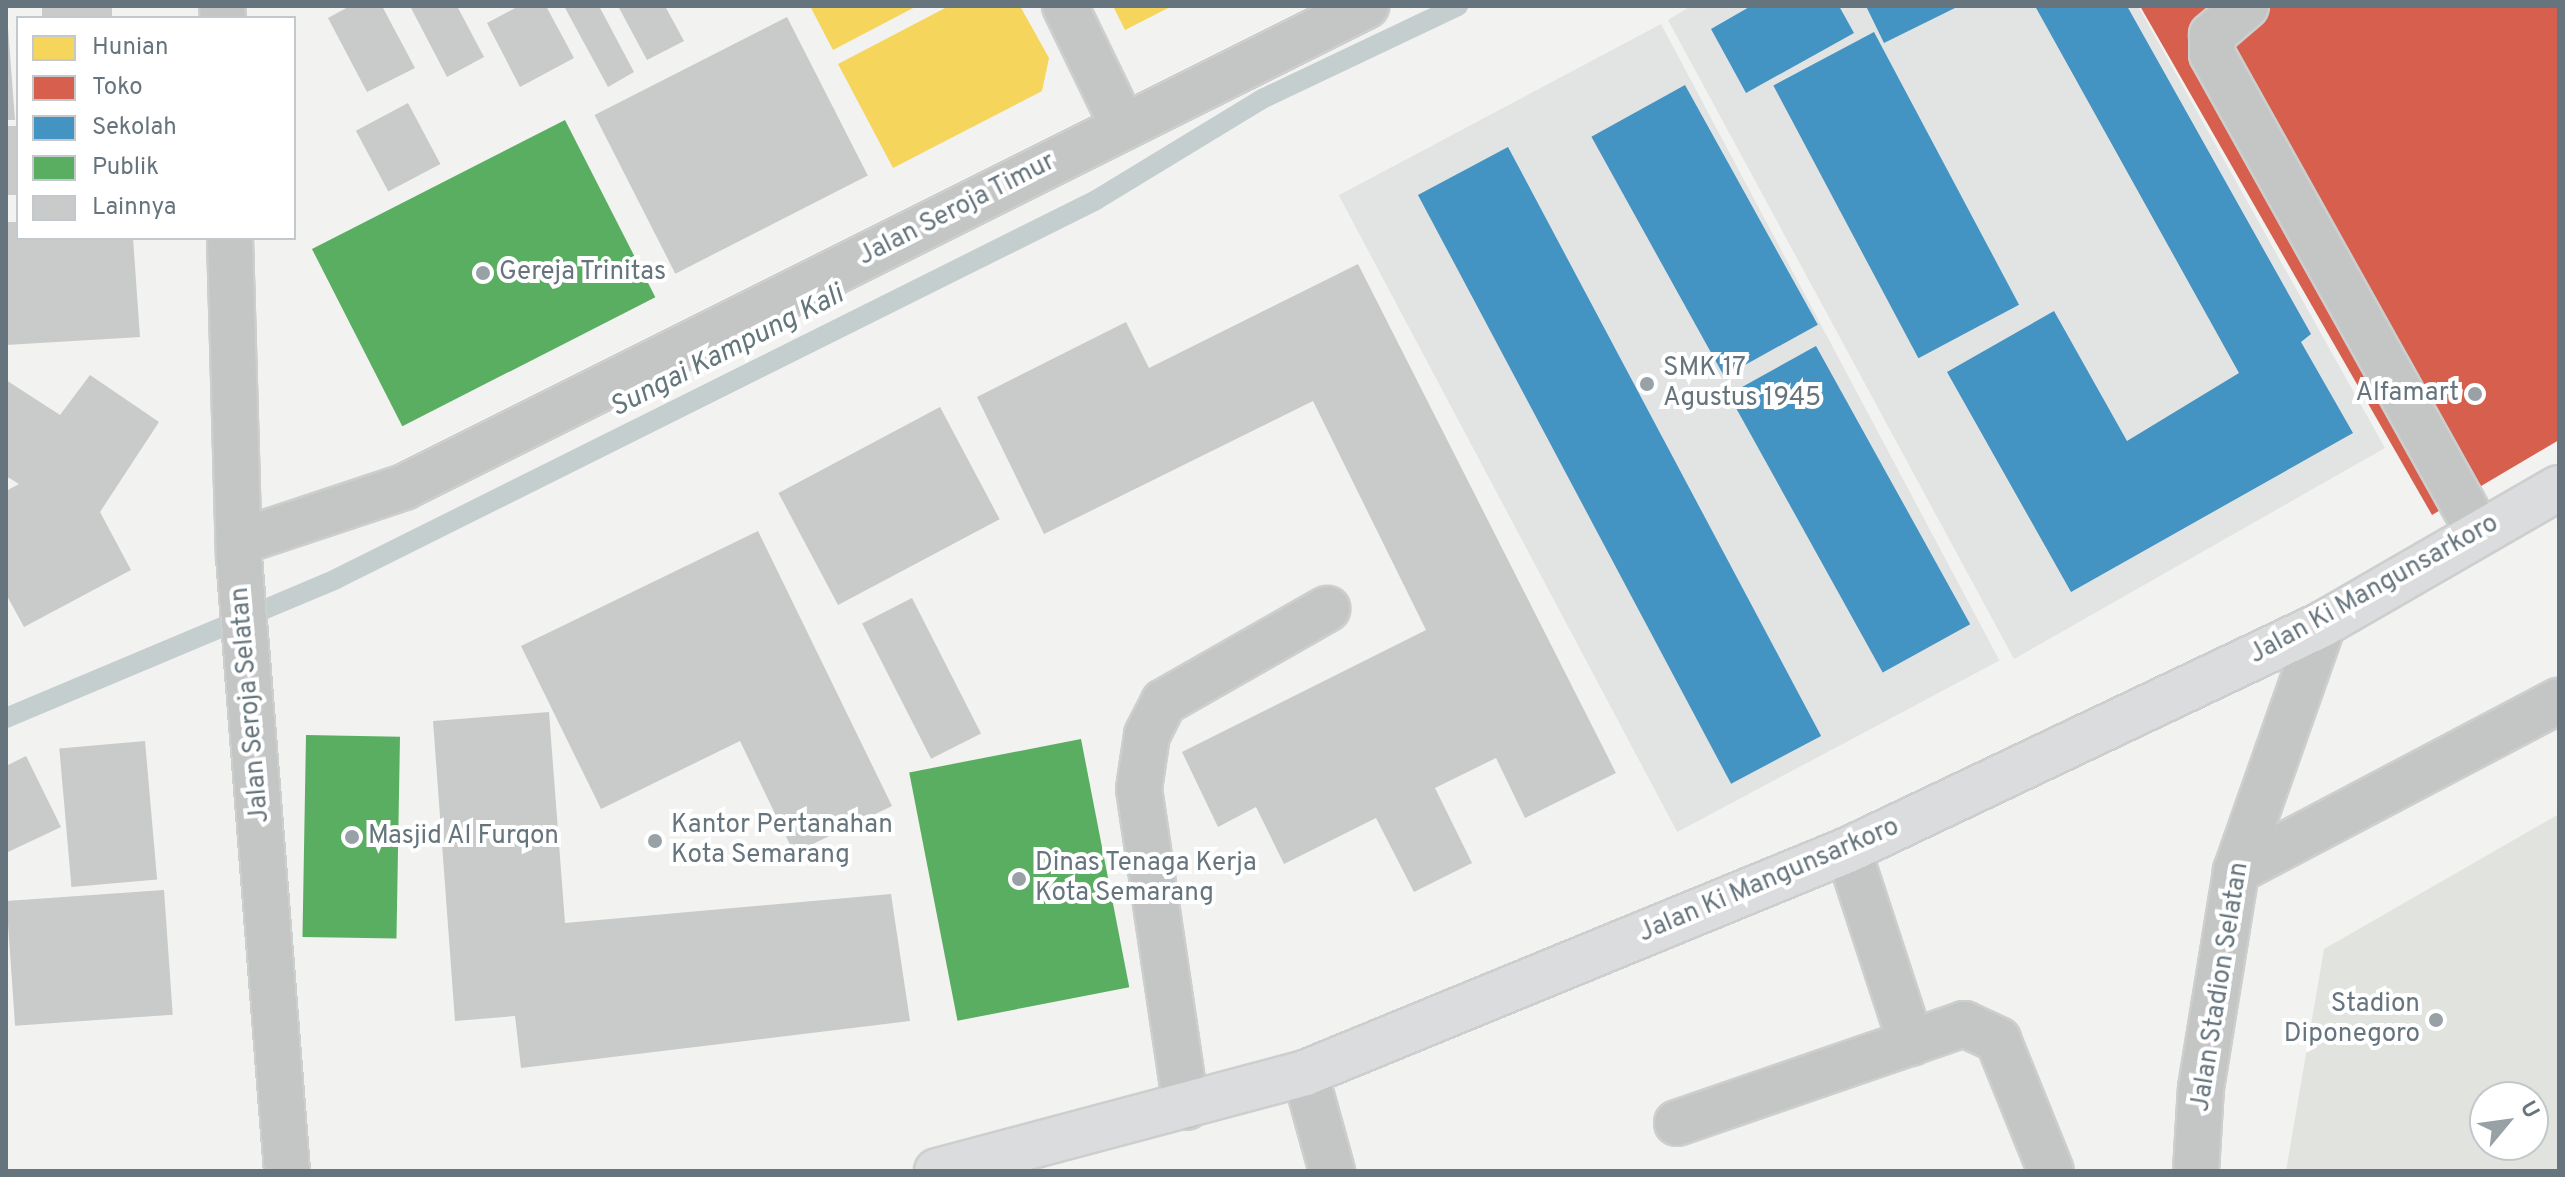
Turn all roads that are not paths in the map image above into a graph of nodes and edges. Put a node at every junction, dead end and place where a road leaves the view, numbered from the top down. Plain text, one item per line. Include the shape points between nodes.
1 (1065, 6) edge
2 (1366, 6) edge
3 (2246, 6) edge
4 (1123, 126) junction
5 (230, 240) edge
6 (2559, 488) edge
7 (2478, 531) junction
8 (240, 555) junction
9 (1327, 609) dead end
10 (2323, 624) junction
11 (2559, 701) edge
12 (1848, 850) junction
13 (2236, 871) junction
14 (1911, 1043) junction
15 (1305, 1073) junction
16 (1186, 1107) junction
17 (1677, 1123) dead end
18 (965, 1169) edge
19 (287, 1171) edge
20 (1332, 1171) edge
21 (2051, 1171) edge
22 (2196, 1171) edge

1 - 4 street
2 - 4 street, Jalan Seroja Timur
3 - 7 street via 2212,35 2212,54
4 - 8 street, Jalan Seroja Timur via 404,487
5 - 8 street, Jalan Seroja Selatan
6 - 7 main road, Jalan Ki Mangunsarkoro
7 - 10 main road, Jalan Ki Mangunsarkoro
8 - 19 street, Jalan Seroja Selatan
9 - 16 street via 1164,702 1147,735 1139,789
10 - 12 main road, Jalan Ki Mangunsarkoro
10 - 13 street, Jalan Stadion Selatan
11 - 13 street
12 - 14 street
12 - 15 main road, Jalan Ki Mangunsarkoro
13 - 22 street, Jalan Stadion Selatan via 2201,1088
14 - 17 street
14 - 21 street via 1964,1024 1998,1040
15 - 16 main road, Jalan Ki Mangunsarkoro
15 - 20 street
16 - 18 main road, Jalan Ki Mangunsarkoro

